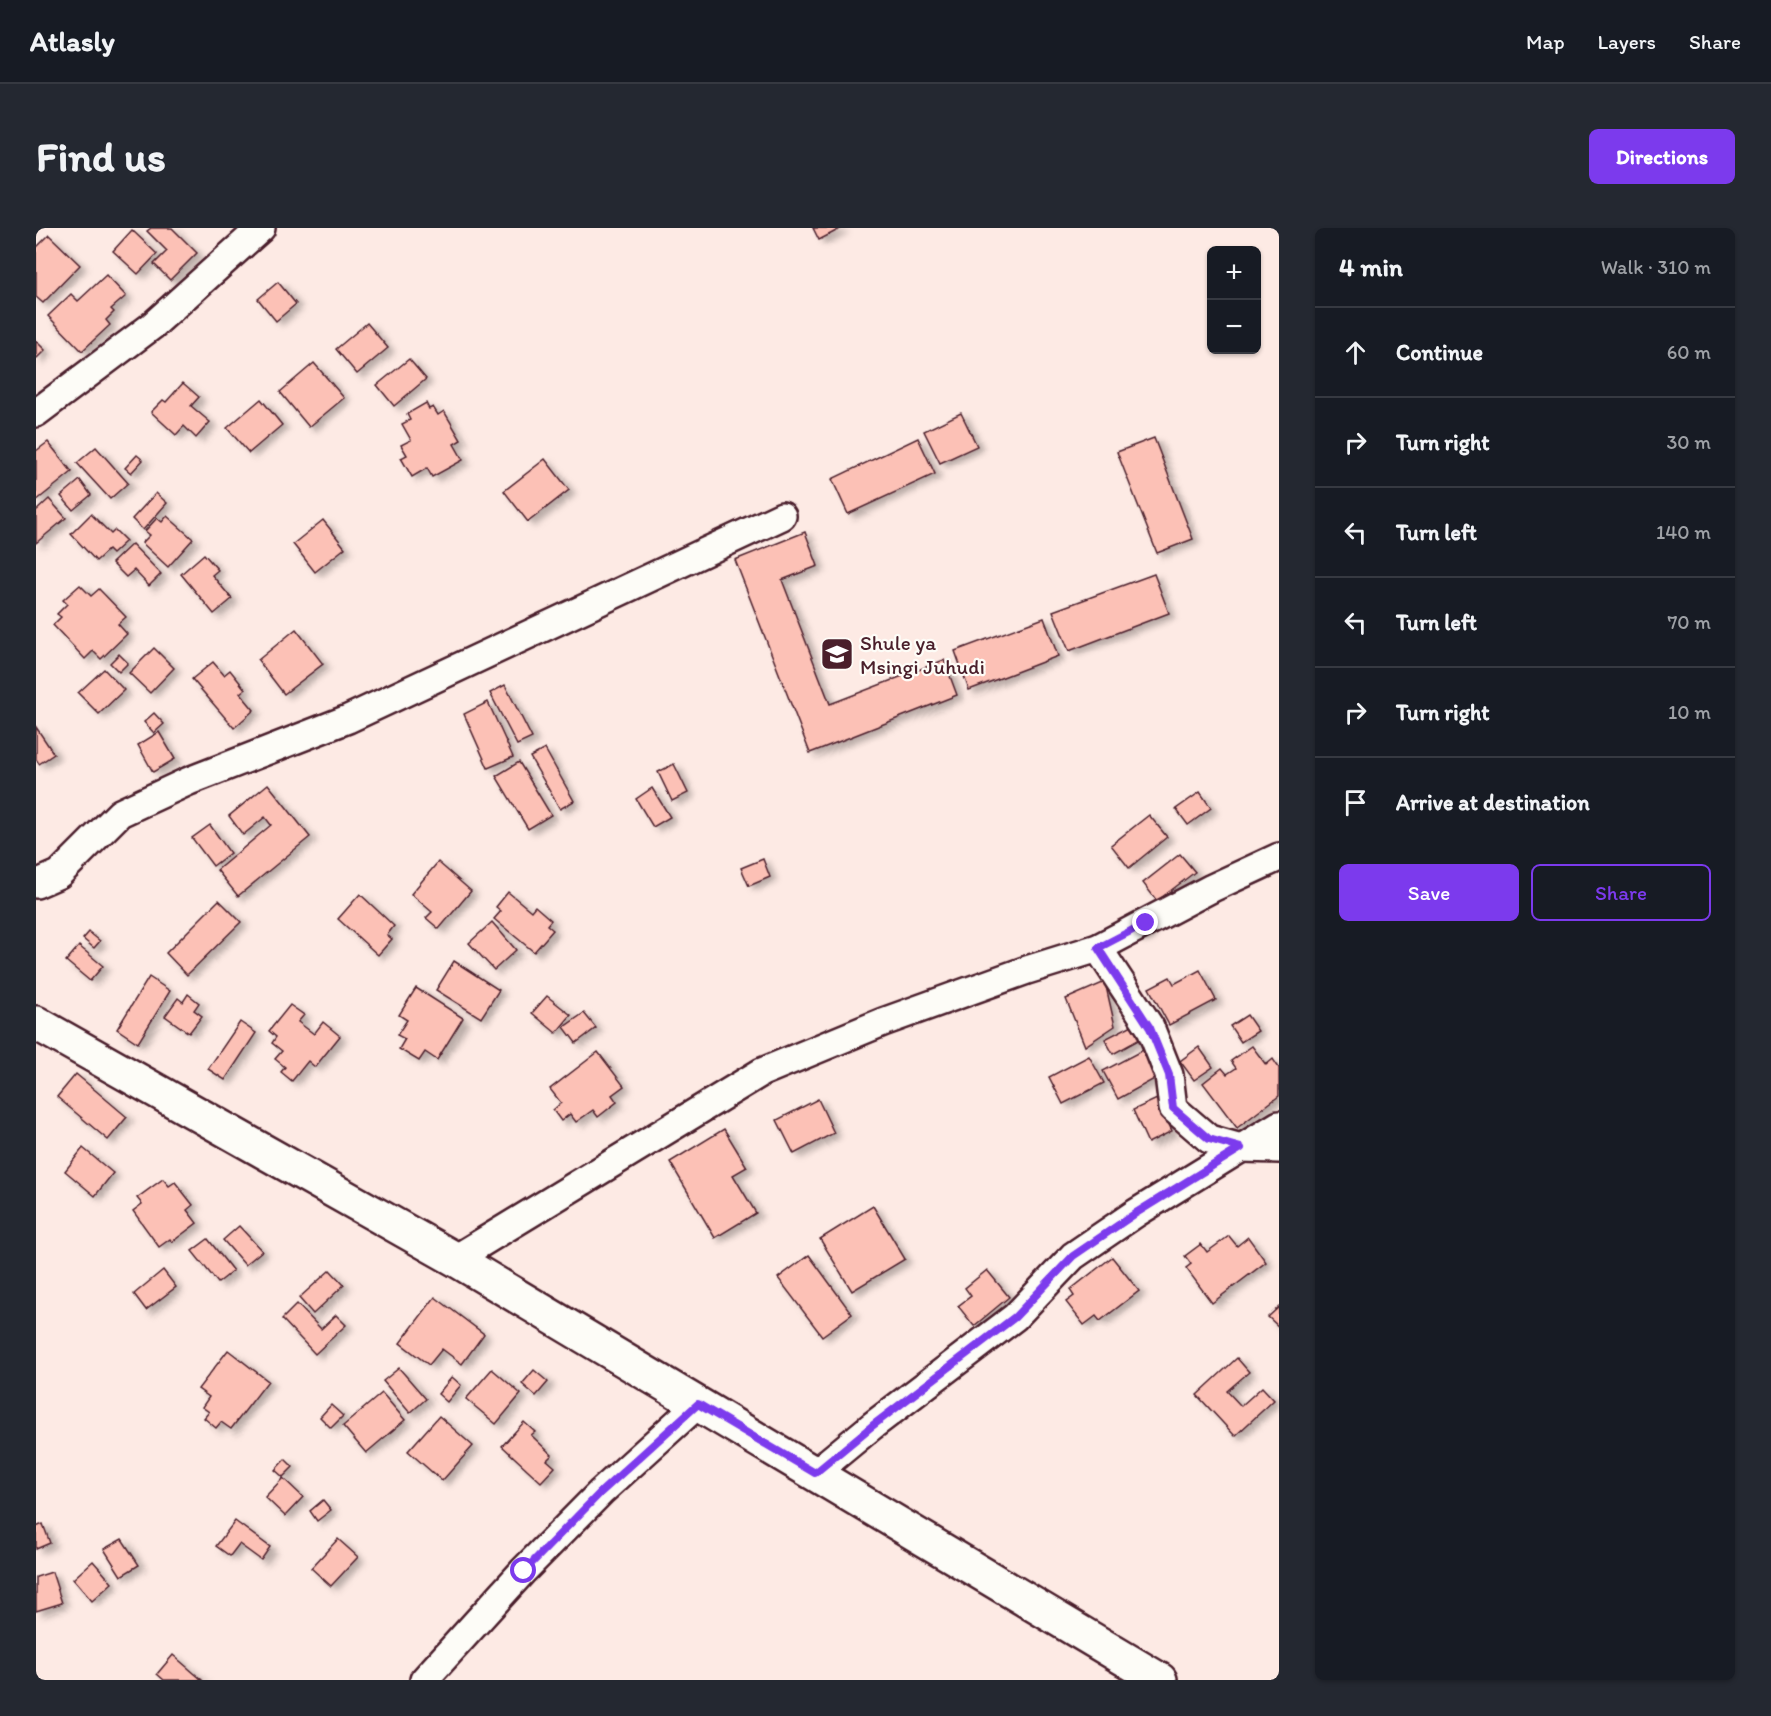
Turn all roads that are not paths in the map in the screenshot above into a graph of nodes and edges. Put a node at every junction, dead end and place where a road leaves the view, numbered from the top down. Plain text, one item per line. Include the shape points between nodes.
1 (261, 228) edge
2 (36, 413) edge
3 (782, 516) dead end
4 (1279, 857) edge
5 (36, 884) edge
6 (1098, 948) junction
7 (36, 1023) edge
8 (1279, 1125) edge
9 (1241, 1148) junction
10 (1279, 1149) edge
11 (455, 1258) junction
12 (698, 1404) junction
13 (815, 1473) junction
14 (424, 1680) edge
15 (1160, 1680) edge

1 - 2 street via 152,326
3 - 5 street via 348,719 189,781 120,813 59,873
4 - 6 street
6 - 9 street via 1150,1028 1169,1075 1173,1108 1209,1139
6 - 11 street via 883,1022 762,1072
7 - 11 street
8 - 9 street
9 - 10 street
9 - 13 street via 1073,1256 1015,1317
11 - 12 street
12 - 13 street
12 - 14 street via 593,1500
13 - 15 street

